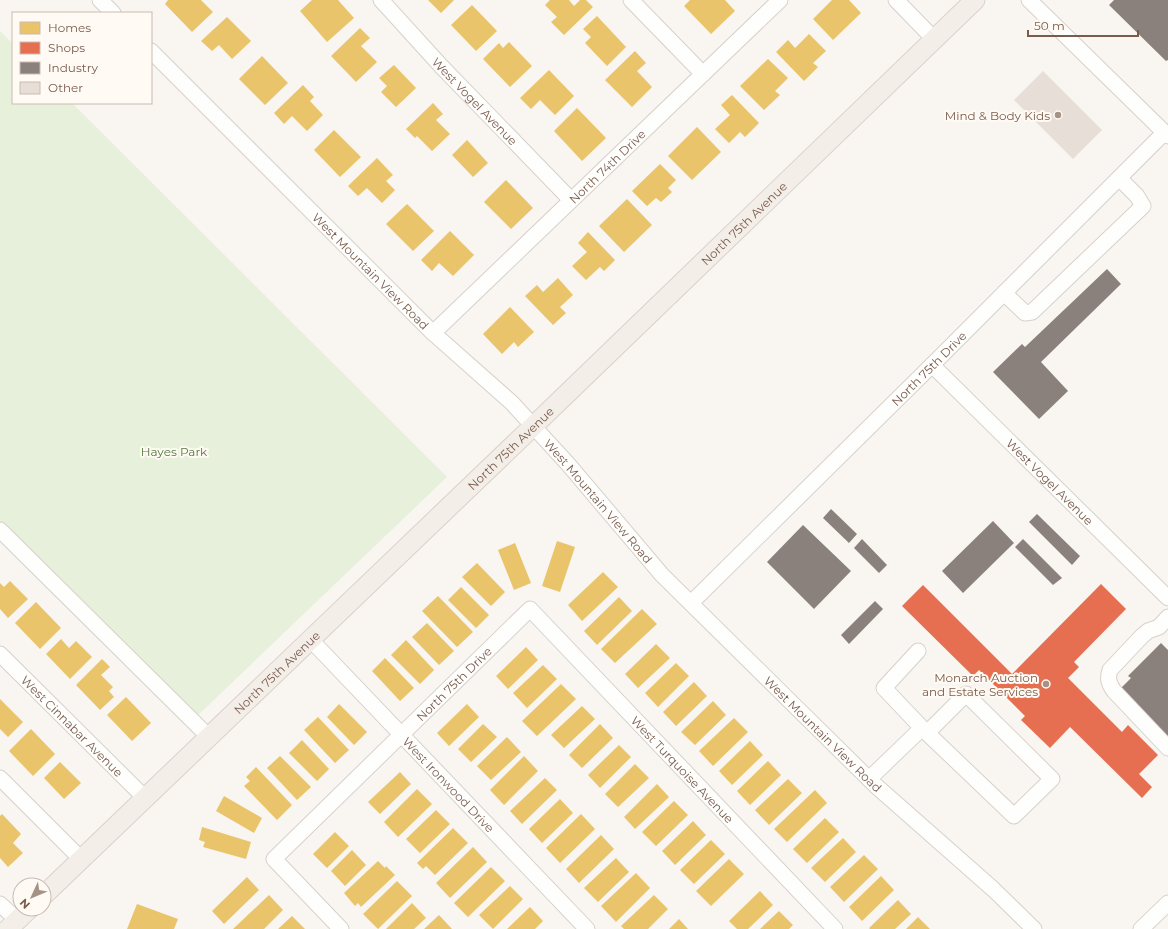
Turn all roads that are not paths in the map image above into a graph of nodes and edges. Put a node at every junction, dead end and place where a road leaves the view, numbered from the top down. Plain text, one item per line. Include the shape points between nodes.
1 (100, 0) edge
2 (381, 0) edge
3 (631, 0) edge
4 (780, 0) edge
5 (896, 0) edge
6 (975, 0) edge
7 (1029, 0) edge
8 (112, 12) edge
9 (935, 40) junction
10 (152, 52) edge
11 (703, 74) junction
12 (1166, 134) edge
13 (1119, 178) junction
14 (571, 200) junction
15 (1004, 293) junction
16 (434, 333) junction
17 (932, 365) junction
18 (533, 426) junction
19 (0, 530) edge
20 (1168, 598) edge
21 (691, 603) junction
22 (530, 610) joint
23 (1168, 618) edge
24 (310, 639) junction
25 (918, 651) dead end
26 (0, 654) edge
27 (924, 730) junction
28 (402, 735) junction
29 (209, 737) junction
30 (1168, 748) edge
31 (0, 778) edge
32 (869, 779) junction
33 (145, 798) junction
34 (81, 859) junction
35 (52, 886) edge
36 (1168, 903) edge
37 (0, 904) edge
38 (18, 919) edge
39 (341, 929) edge
40 (588, 929) edge
41 (835, 929) edge
42 (1034, 929) edge
43 (1141, 929) edge

1 - 8 street
2 - 14 street, West Vogel Avenue
3 - 11 street
4 - 11 street, North 74th Drive
5 - 9 street
6 - 9 main road, North 75th Avenue
7 - 12 street
9 - 18 main road, North 75th Avenue
10 - 16 street, West Mountain View Road
11 - 14 street, North 74th Drive
12 - 13 street, North 75th Drive
13 - 15 street, North 75th Drive
13 - 15 street via 1143,206 1032,312 1025,313
14 - 16 street, North 74th Drive
15 - 17 street, North 75th Drive
16 - 18 street, West Mountain View Road via 512,403
17 - 20 street, West Vogel Avenue
17 - 21 street, North 75th Drive
18 - 21 street, West Mountain View Road via 662,575
18 - 24 main road, North 75th Avenue
19 - 29 street
21 - 32 street, West Mountain View Road
22 - 28 street, North 75th Drive
22 - 41 street, West Turquoise Avenue
23 - 30 street via 1159,628 1142,636 1110,670 1108,676 1114,692
24 - 28 street, West Ironwood Drive
24 - 29 main road, North 75th Avenue
25 - 27 street via 884,688
26 - 33 street, West Cinnabar Avenue
27 - 27 street via 1014,816 1052,779 966,694
27 - 32 street
28 - 39 street, North 75th Drive via 274,859
28 - 40 street, West Ironwood Drive
29 - 33 main road, North 75th Avenue
31 - 34 street
32 - 42 street, West Mountain View Road
33 - 34 main road, North 75th Avenue
34 - 35 main road, North 75th Avenue
36 - 43 street
37 - 38 street

